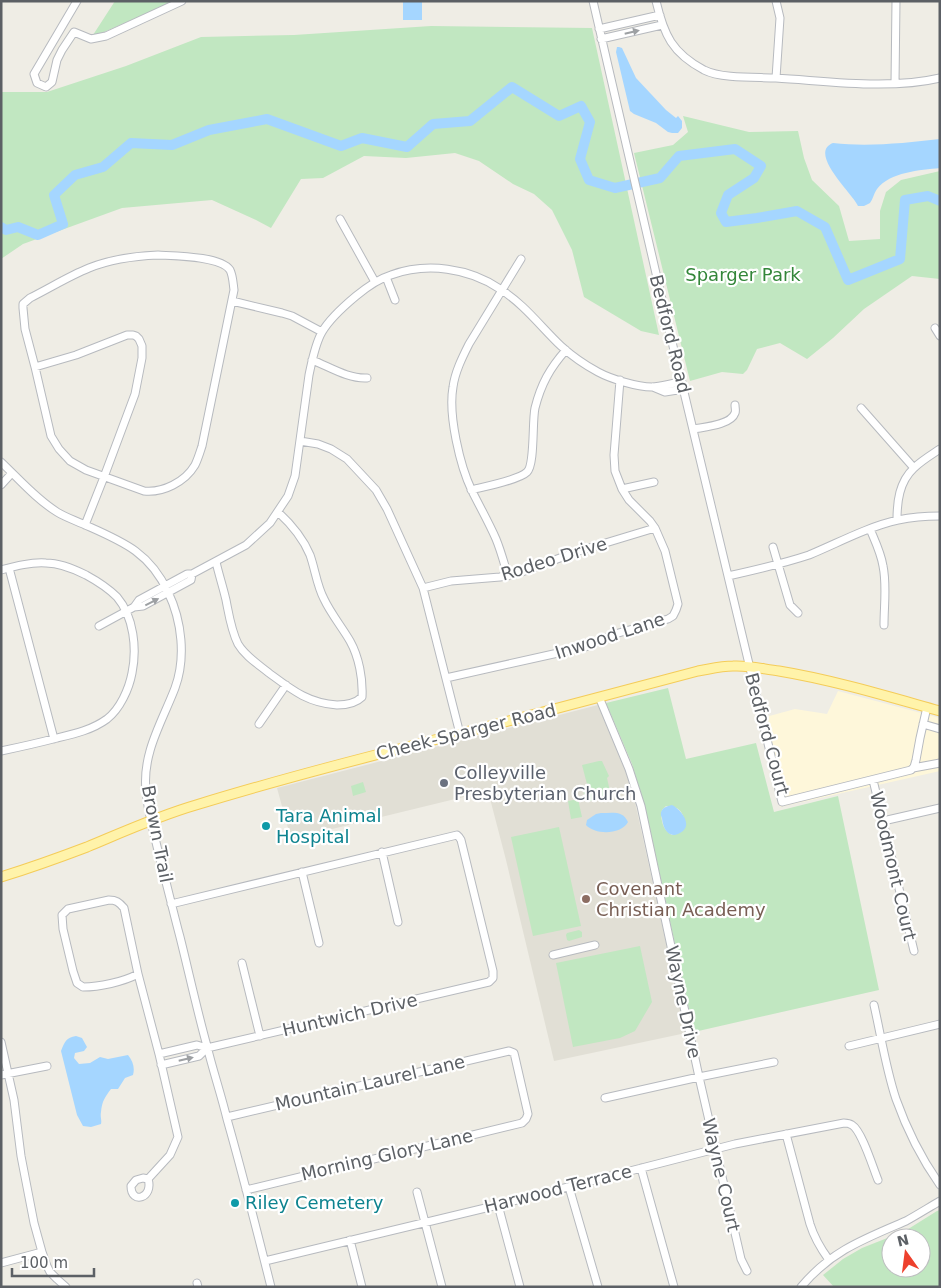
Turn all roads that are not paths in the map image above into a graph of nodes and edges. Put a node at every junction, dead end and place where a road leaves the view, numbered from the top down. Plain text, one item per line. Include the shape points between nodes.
1 (77, 1) edge
2 (182, 1) edge
3 (592, 1) edge
4 (656, 1) edge
5 (776, 1) edge
6 (896, 1) edge
7 (660, 15) junction
8 (63, 25) junction
9 (662, 25) junction
10 (599, 29) junction
11 (74, 32) junction
12 (601, 39) junction
13 (776, 78) junction
14 (940, 78) edge
15 (895, 83) junction
16 (340, 219) dead end
17 (521, 259) dead end
18 (386, 277) junction
19 (375, 282) junction
20 (502, 290) junction
21 (395, 300) dead end
22 (232, 301) junction
23 (935, 328) dead end
24 (322, 332) junction
25 (940, 336) edge
26 (566, 350) junction
27 (312, 360) junction
28 (35, 367) junction
29 (367, 378) dead end
30 (620, 380) junction
31 (683, 386) junction
32 (735, 405) dead end
33 (861, 408) dead end
34 (694, 429) junction
35 (300, 441) junction
36 (940, 449) edge
37 (1, 462) edge
38 (914, 468) junction
39 (12, 473) junction
40 (104, 477) junction
41 (654, 482) dead end
42 (1, 485) edge
43 (622, 489) junction
44 (471, 490) junction
45 (278, 512) junction
46 (940, 516) edge
47 (897, 520) junction
48 (85, 525) junction
49 (655, 528) junction
50 (870, 529) junction
51 (773, 547) dead end
52 (216, 562) junction
53 (778, 565) junction
54 (5, 569) edge
55 (192, 574) junction
56 (508, 576) junction
57 (728, 576) junction
58 (165, 586) junction
59 (423, 588) junction
60 (169, 593) junction
61 (134, 606) junction
62 (125, 611) junction
63 (798, 613) dead end
64 (884, 625) dead end
65 (99, 626) dead end
66 (749, 666) junction
67 (446, 678) junction
68 (286, 685) junction
69 (599, 697) junction
70 (927, 707) junction
71 (940, 711) edge
72 (259, 724) dead end
73 (923, 724) junction
74 (940, 729) edge
75 (460, 734) junction
76 (54, 739) junction
77 (1, 751) edge
78 (940, 763) edge
79 (913, 768) junction
80 (873, 780) junction
81 (940, 808) edge
82 (151, 820) junction
83 (883, 821) junction
84 (382, 852) junction
85 (302, 872) junction
86 (1, 877) edge
87 (171, 904) junction
88 (398, 922) dead end
89 (319, 943) dead end
90 (594, 945) dead end
91 (914, 951) dead end
92 (553, 955) dead end
93 (242, 963) dead end
94 (138, 974) junction
95 (874, 1005) dead end
96 (940, 1024) edge
97 (260, 1036) junction
98 (881, 1038) junction
99 (1, 1042) edge
100 (849, 1046) dead end
101 (207, 1048) junction
102 (159, 1054) junction
103 (774, 1062) dead end
104 (161, 1065) junction
105 (48, 1066) dead end
106 (9, 1074) junction
107 (1, 1076) edge
108 (698, 1077) junction
109 (605, 1098) dead end
110 (227, 1117) junction
111 (526, 1119) joint
112 (786, 1134) junction
113 (715, 1149) junction
114 (641, 1168) junction
115 (148, 1179) dead end
116 (878, 1180) dead end
117 (940, 1184) edge
118 (569, 1186) junction
119 (246, 1190) junction
120 (418, 1192) dead end
121 (940, 1201) edge
122 (498, 1204) junction
123 (426, 1222) junction
124 (350, 1240) junction
125 (42, 1252) junction
126 (829, 1260) junction
127 (265, 1261) junction
128 (1, 1263) edge
129 (746, 1272) dead end
130 (66, 1287) edge
131 (272, 1287) edge
132 (362, 1287) edge
133 (442, 1287) edge
134 (520, 1287) edge
135 (598, 1287) edge
136 (674, 1287) edge
137 (801, 1287) edge

1 - 8 street
2 - 11 street via 106,36 91,39
3 - 10 street, Bedford Road
4 - 7 street
5 - 13 street via 780,18
6 - 15 street
7 - 9 street
7 - 10 street
8 - 11 street
8 - 11 street via 34,74 36,83 46,87 52,82 57,60
12 -> 9 street
9 - 13 street via 681,54 704,70
10 - 12 street, Bedford Road
12 - 31 street, Bedford Road
13 - 15 street
14 - 15 street
16 - 19 street
17 - 20 street
18 - 19 street
18 - 20 street via 433,268 476,276
18 - 21 street
19 - 24 street via 344,305
20 - 26 street
20 - 44 street via 468,344 452,389 454,425
22 - 24 street via 292,316
22 - 28 street via 234,290 230,271 213,260 158,255 91,267 23,304 24,329
22 - 40 street via 202,446 194,466 181,480 149,492
23 - 25 street
24 - 27 street
26 - 30 street via 599,373
26 - 44 street via 553,365 538,397 528,472
27 - 29 street via 352,376
27 - 35 street
28 - 40 street via 51,436 59,449 70,461
28 - 40 street via 120,337 133,335 140,339 142,358 136,394
30 - 31 street via 641,386
30 - 43 street, Inwood Lane via 614,463
31 - 34 street, Bedford Road
32 - 34 street via 735,414 730,420
33 - 38 street
34 - 57 street, Bedford Road
35 - 45 street via 296,476
35 - 59 street via 331,449 347,459 372,484
36 - 38 street
37 - 39 street, Brown Trail
38 - 47 street via 900,492
39 - 42 street
39 - 48 street, Brown Trail via 50,507
40 - 48 street
41 - 43 street
43 - 49 street, Inwood Lane
44 - 56 street via 496,538
45 - 52 street via 246,545
45 - 68 street via 304,544 322,597 351,642 363,690 359,701 340,705 311,700
46 - 47 street
47 - 50 street
48 - 58 street, Brown Trail via 137,551
49 - 56 street, Rodeo Drive
49 - 67 street, Inwood Lane via 676,593 678,604 673,616 614,634 585,648
50 - 53 street
50 - 64 street via 885,577
51 - 53 street
52 - 55 street
52 - 68 street via 230,623 240,647
53 - 57 street
53 - 63 street via 790,605
54 - 62 street via 45,562 69,567 106,587
54 - 76 street
55 - 58 street
55 - 60 street via 190,580
56 - 59 street, Rodeo Drive via 451,581
57 - 66 street, Bedford Road
58 - 60 street, Brown Trail
58 - 61 street
59 - 67 street
61 -> 60 street via 143,606
60 - 82 street, Brown Trail via 179,626 180,661 176,686 155,734 146,765
61 - 62 street
62 - 65 street
62 - 76 street via 133,634 134,663 120,704 95,727
66 - 69 main road, Cheek-Sparger Road via 698,671
66 - 70 main road, Cheek-Sparger Road via 844,684
66 - 80 street, Bedford Court via 782,802
67 - 75 street
68 - 72 street
69 - 75 main road, Cheek-Sparger Road
69 - 108 street, Wayne Drive via 630,769 641,806
70 - 71 main road, Cheek-Sparger Road
70 - 73 street
73 - 74 street
73 - 79 street
75 - 82 main road, Cheek-Sparger Road via 287,778
76 - 77 street
78 - 79 street
79 - 80 street
80 - 83 street, Woodmont Court
81 - 83 street
82 - 86 main road, Cheek-Sparger Road
82 - 87 street, Brown Trail
83 - 91 street, Woodmont Court
84 - 85 street
84 - 88 street
84 - 97 street, Huntwich Drive via 456,835 459,837 493,971 492,980
85 - 87 street
85 - 89 street
87 - 101 street, Brown Trail
90 - 92 street
93 - 97 street
94 - 94 street via 124,908 115,900 68,909 62,915 77,983 92,987
94 - 102 street
95 - 98 street
96 - 98 street
97 - 101 street, Huntwich Drive
98 - 100 street
98 - 117 street via 896,1099 908,1131
99 - 106 street
101 - 102 street via 196,1045
104 -> 101 street via 199,1056
101 - 110 street, Brown Trail
102 - 104 street
103 - 108 street
104 - 115 street via 178,1137 170,1155
105 - 106 street
106 - 107 street
106 - 125 street via 21,1156
108 - 109 street
108 - 113 street, Wayne Court
110 - 111 street, Mountain Laurel Lane via 509,1051 514,1053 527,1105
110 - 119 street, Brown Trail
111 - 119 street, Morning Glory Lane via 522,1123
112 - 113 street, Harwood Terrace
112 - 116 street, Harwood Terrace via 849,1123 856,1129
112 - 126 street via 813,1233
113 - 114 street, Harwood Terrace
113 - 129 street, Wayne Court
114 - 118 street, Harwood Terrace
114 - 136 street
118 - 122 street, Harwood Terrace
118 - 135 street
119 - 127 street, Brown Trail
120 - 123 street
121 - 126 street
122 - 123 street, Harwood Terrace
122 - 134 street
123 - 124 street, Harwood Terrace
123 - 133 street
124 - 127 street, Harwood Terrace
124 - 132 street
125 - 128 street
125 - 130 street via 50,1272
126 - 137 street
127 - 131 street, Brown Trail

